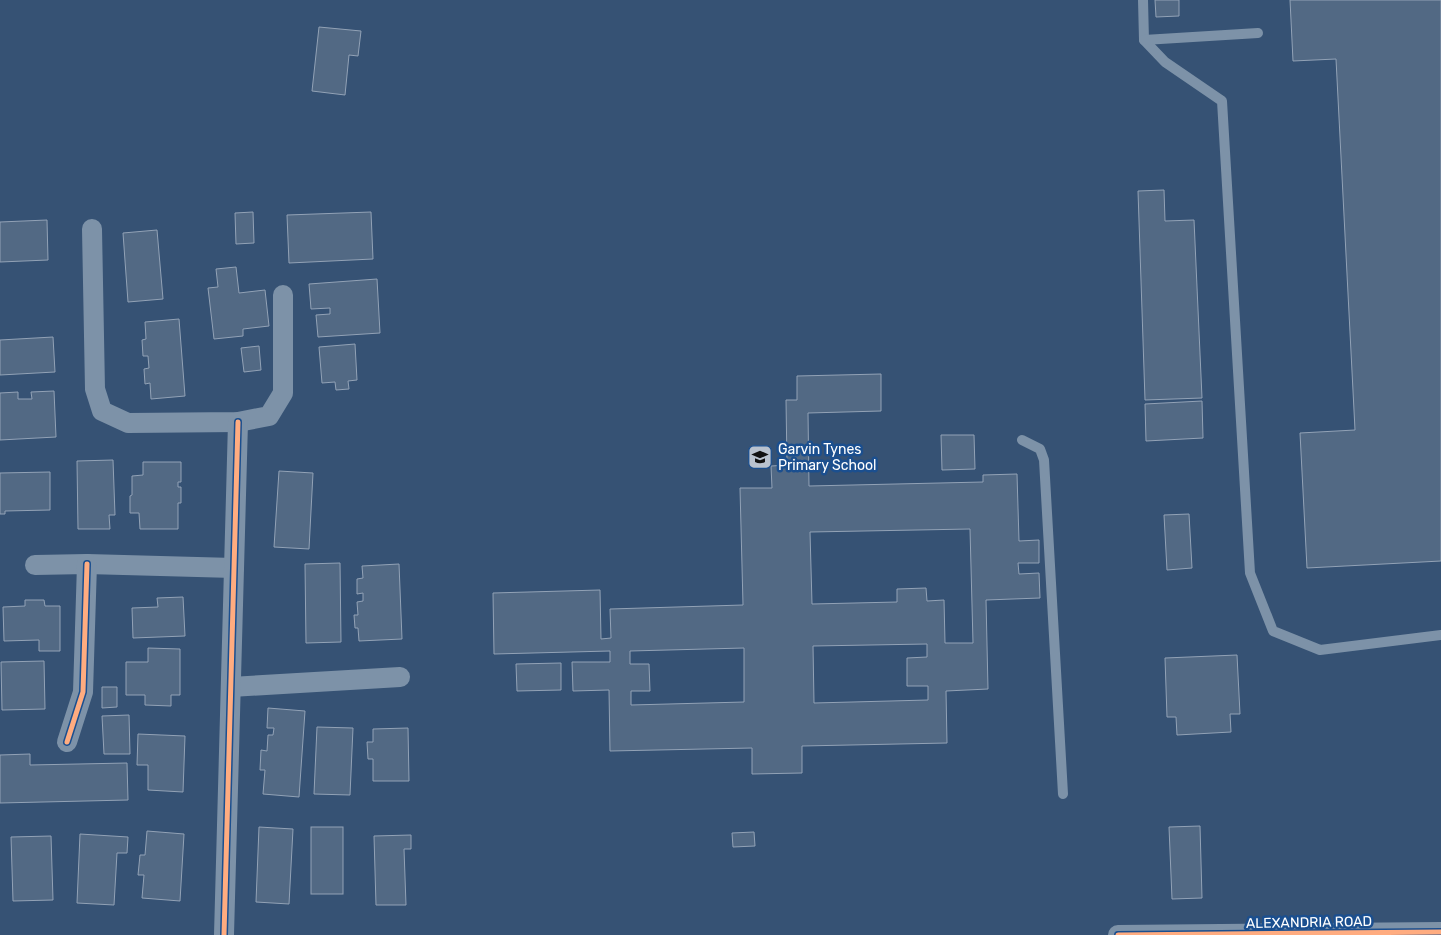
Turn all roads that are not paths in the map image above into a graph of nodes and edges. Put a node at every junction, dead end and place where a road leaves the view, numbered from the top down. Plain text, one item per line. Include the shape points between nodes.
1 (1142, 0) edge
2 (1258, 33) dead end
3 (1144, 40) junction
4 (92, 229) dead end
5 (283, 294) dead end
6 (238, 422) junction
7 (1022, 440) dead end
8 (87, 564) junction
9 (35, 565) dead end
10 (234, 568) junction
11 (1441, 635) edge
12 (400, 677) dead end
13 (231, 687) junction
14 (67, 742) dead end
15 (1063, 794) dead end
16 (1441, 932) edge
17 (224, 935) edge
18 (1118, 935) edge

1 - 3 lane
2 - 3 lane
3 - 11 lane via 1165,62 1222,101 1250,573 1274,631 1320,650
4 - 6 street via 95,389 102,411 128,423
5 - 6 street via 284,393 269,416
6 - 10 street
7 - 15 lane via 1040,449 1044,460
8 - 9 street
8 - 10 street
8 - 14 street via 83,692
10 - 13 street
12 - 13 street
13 - 17 street
16 - 18 street, ALEXANDRIA ROAD

